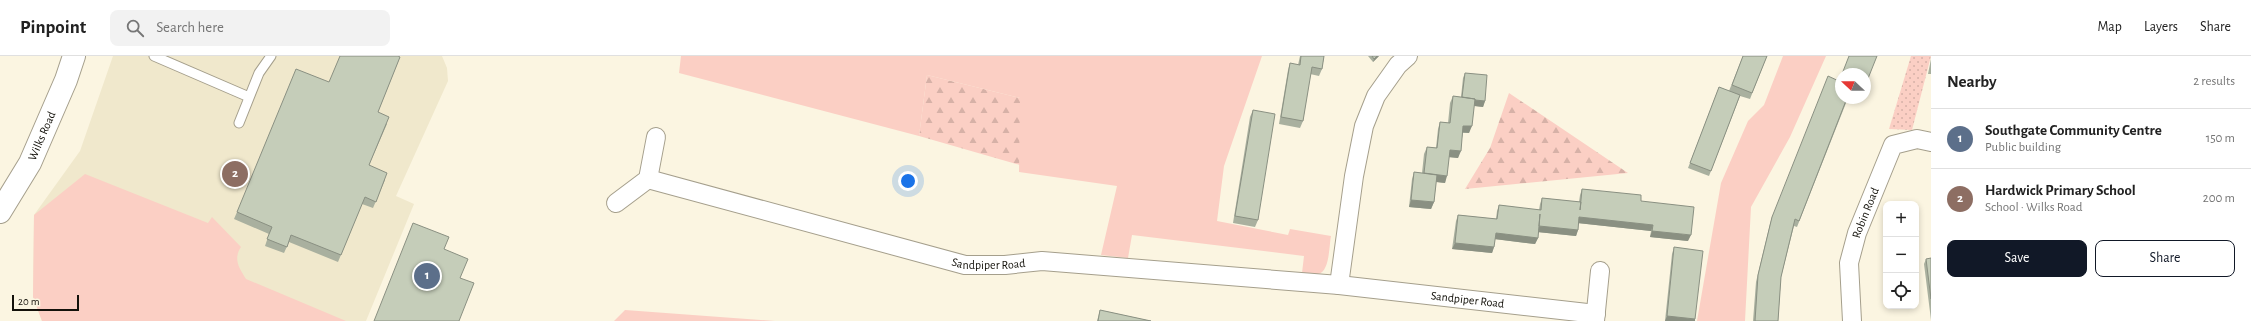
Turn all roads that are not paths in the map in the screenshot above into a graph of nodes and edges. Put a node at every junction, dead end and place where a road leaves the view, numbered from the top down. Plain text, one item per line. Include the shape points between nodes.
1 (74, 56) edge
2 (154, 56) edge
3 (1408, 56) edge
4 (267, 57) edge
5 (249, 97) junction
6 (239, 122) dead end
7 (656, 137) dead end
8 (1931, 142) edge
9 (648, 179) junction
10 (616, 203) dead end
11 (0, 212) edge
12 (1600, 271) dead end
13 (1339, 285) junction
14 (1596, 317) edge
15 (1852, 321) edge

1 - 11 street, Wilks Road via 30,163
2 - 5 lane
3 - 13 street via 1398,65 1376,96 1364,126 1354,176
4 - 5 lane
5 - 6 lane
7 - 9 street
8 - 15 street, Robin Road via 1917,139 1893,146 1857,233 1849,263
9 - 10 street
9 - 13 street, Sandpiper Road via 965,265 1005,265 1042,261
12 - 14 street, Sandpiper Road
13 - 14 street, Sandpiper Road

